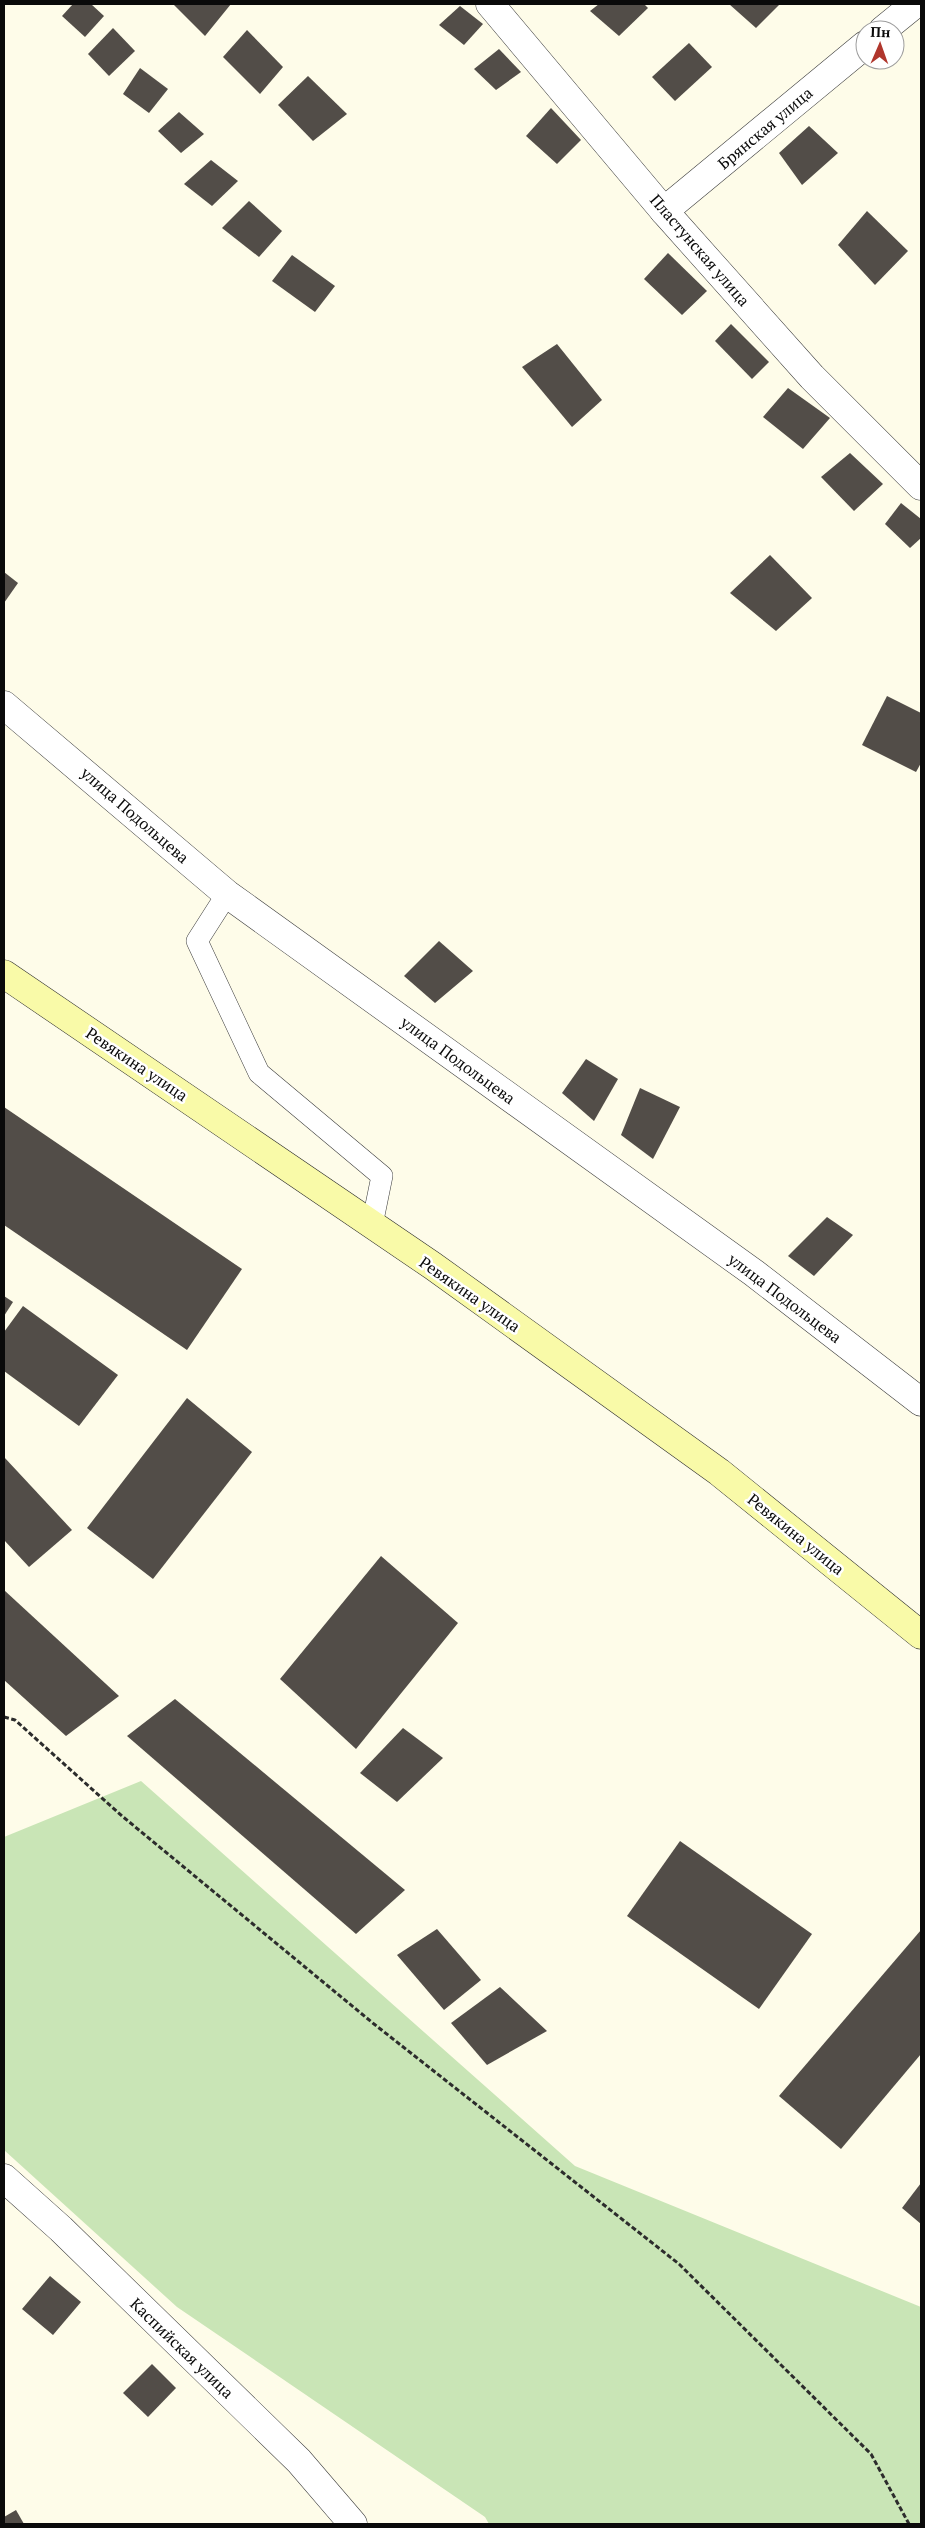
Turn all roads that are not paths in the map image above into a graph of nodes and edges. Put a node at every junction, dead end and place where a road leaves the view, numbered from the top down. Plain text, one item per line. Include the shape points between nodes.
1 (490, 4) edge
2 (914, 4) edge
3 (895, 20) edge
4 (855, 53) edge
5 (664, 211) junction
6 (921, 486) edge
7 (4, 705) edge
8 (227, 894) junction
9 (4, 974) edge
10 (372, 1225) junction
11 (921, 1402) edge
12 (921, 1635) edge
13 (4, 2178) edge
14 (353, 2524) edge

1 - 5 street, Пластунская улица
2 - 3 street
4 - 5 street, Брянская улица
5 - 6 street, Пластунская улица via 812,377
7 - 8 street, улица Подольцева
8 - 10 lane via 197,941 259,1073 382,1176
8 - 11 street, улица Подольцева via 754,1273
9 - 10 main road, Ревякина улица
10 - 12 main road, Ревякина улица via 719,1472
13 - 14 street, Каспийская улица via 61,2229 299,2461

